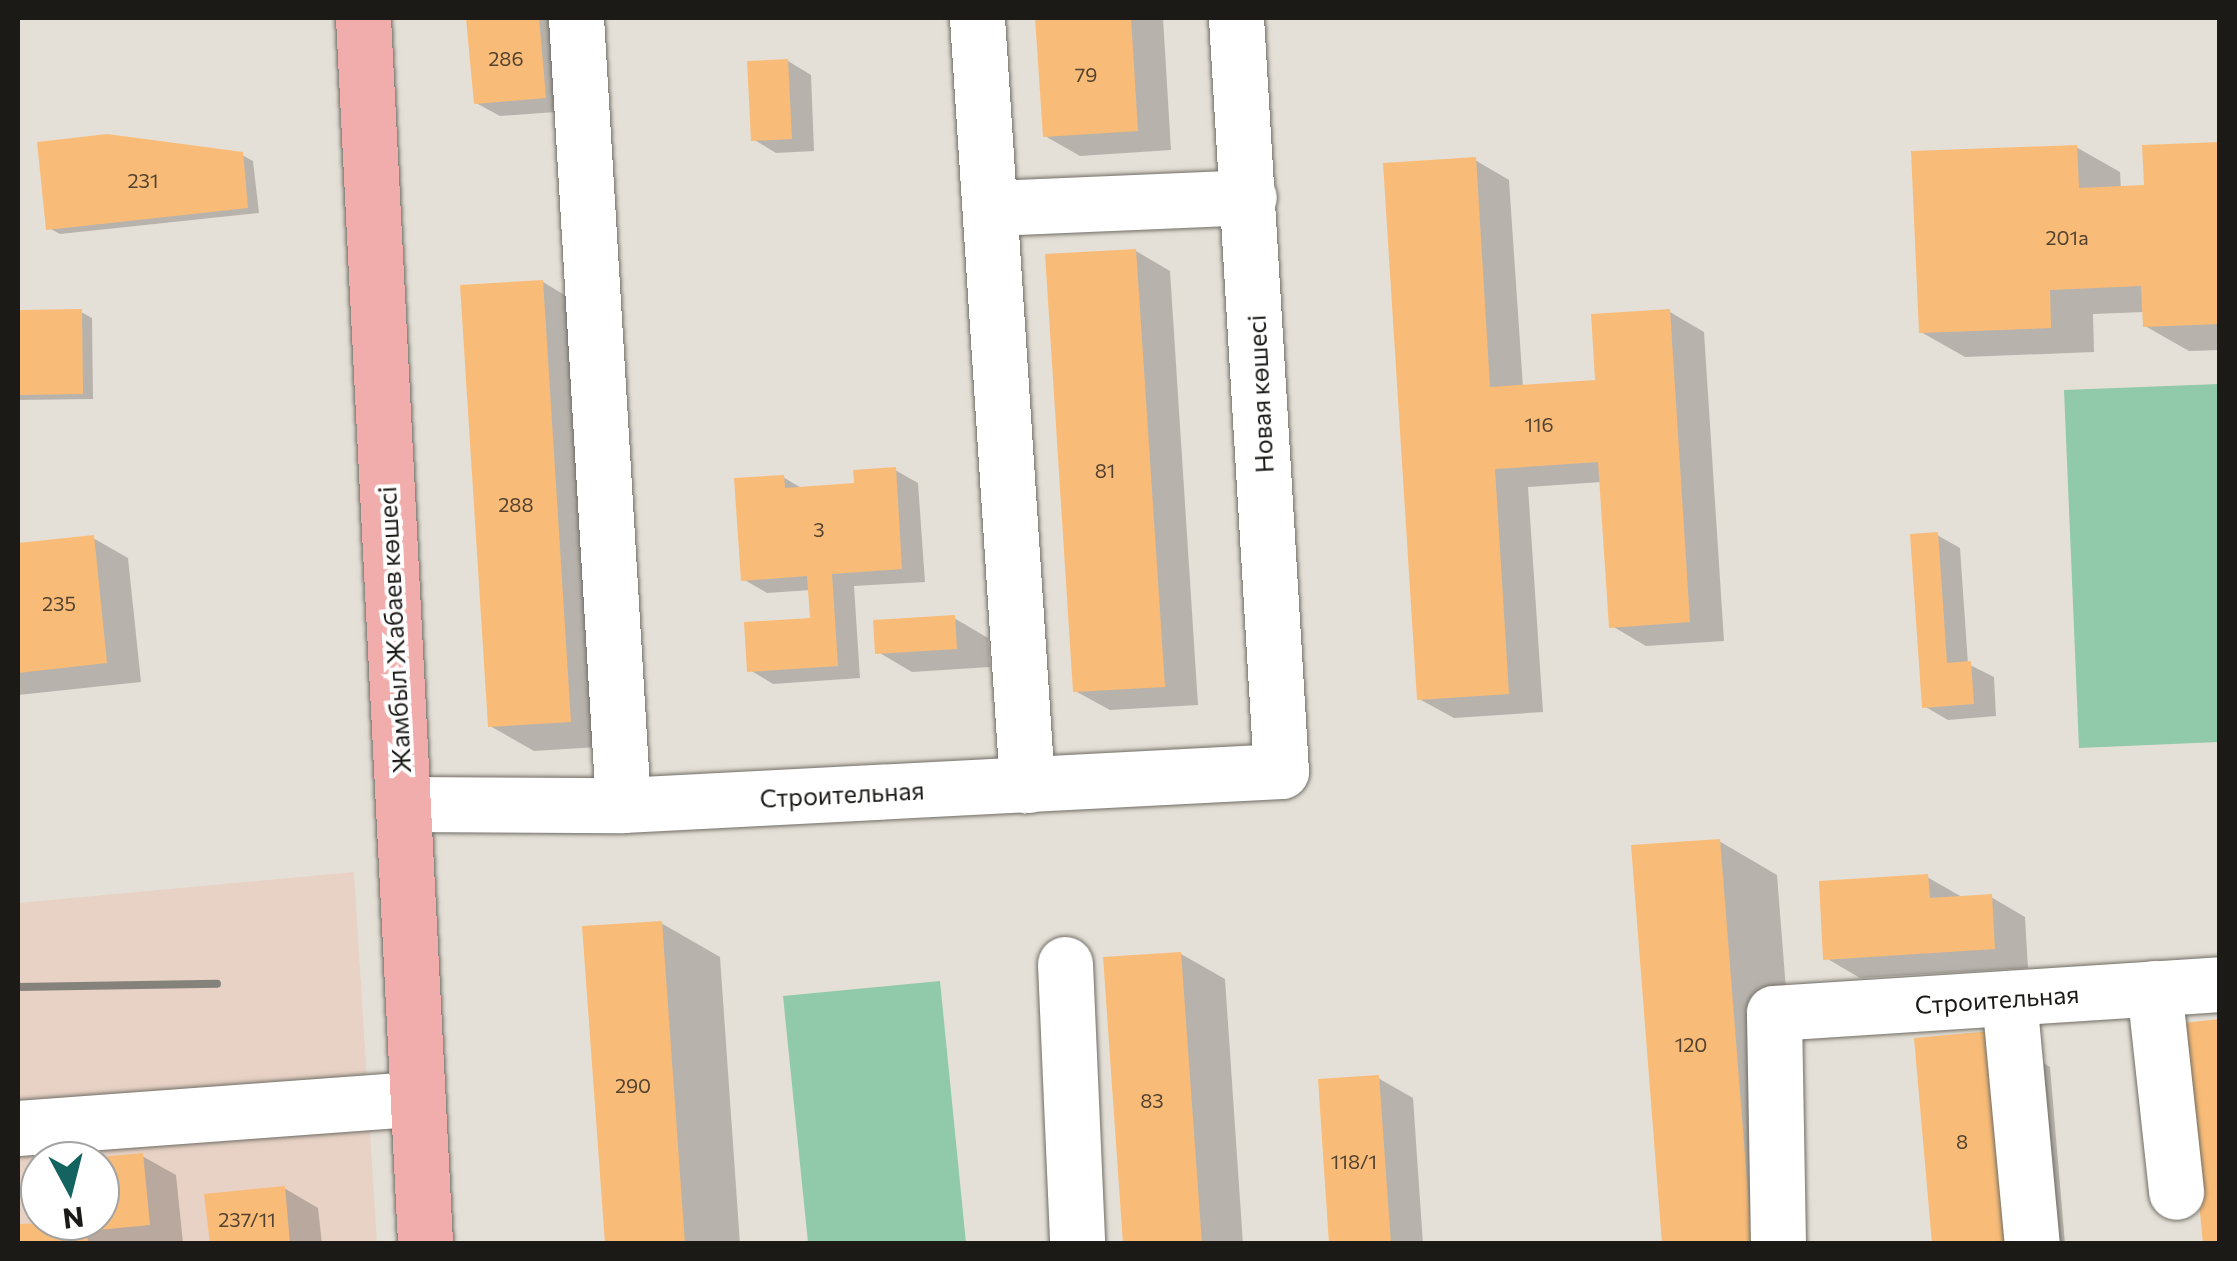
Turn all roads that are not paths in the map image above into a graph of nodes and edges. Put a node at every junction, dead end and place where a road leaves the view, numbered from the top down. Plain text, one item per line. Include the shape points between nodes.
1 (362, 18) edge
2 (576, 18) edge
3 (977, 18) edge
4 (1236, 18) edge
5 (1249, 197) junction
6 (991, 208) junction
7 (1281, 771) joint
8 (1027, 784) junction
9 (403, 804) junction
10 (622, 805) junction
11 (1065, 964) dead end
12 (2220, 984) edge
13 (2154, 988) junction
14 (2009, 998) junction
15 (417, 1099) junction
16 (18, 1128) edge
17 (2176, 1192) dead end
18 (425, 1244) edge
19 (1077, 1244) edge
20 (1778, 1244) edge
21 (2032, 1244) edge

1 - 9 main road, Жамбыл Жабаев көшесі
2 - 10 street
3 - 6 street
4 - 5 street, Новая көшесі
5 - 6 street
5 - 7 street, Новая көшесі
6 - 8 street
7 - 8 street, Строительная
8 - 10 street, Строительная
9 - 10 street, Строительная
9 - 15 main road, Жамбыл Жабаев көшесі
11 - 19 street
12 - 13 street, Строительная
13 - 14 street, Строительная
13 - 17 street
14 - 20 street, Строительная via 1774,1013
14 - 21 street
15 - 16 street
15 - 18 main road, Жамбыл Жабаев көшесі

